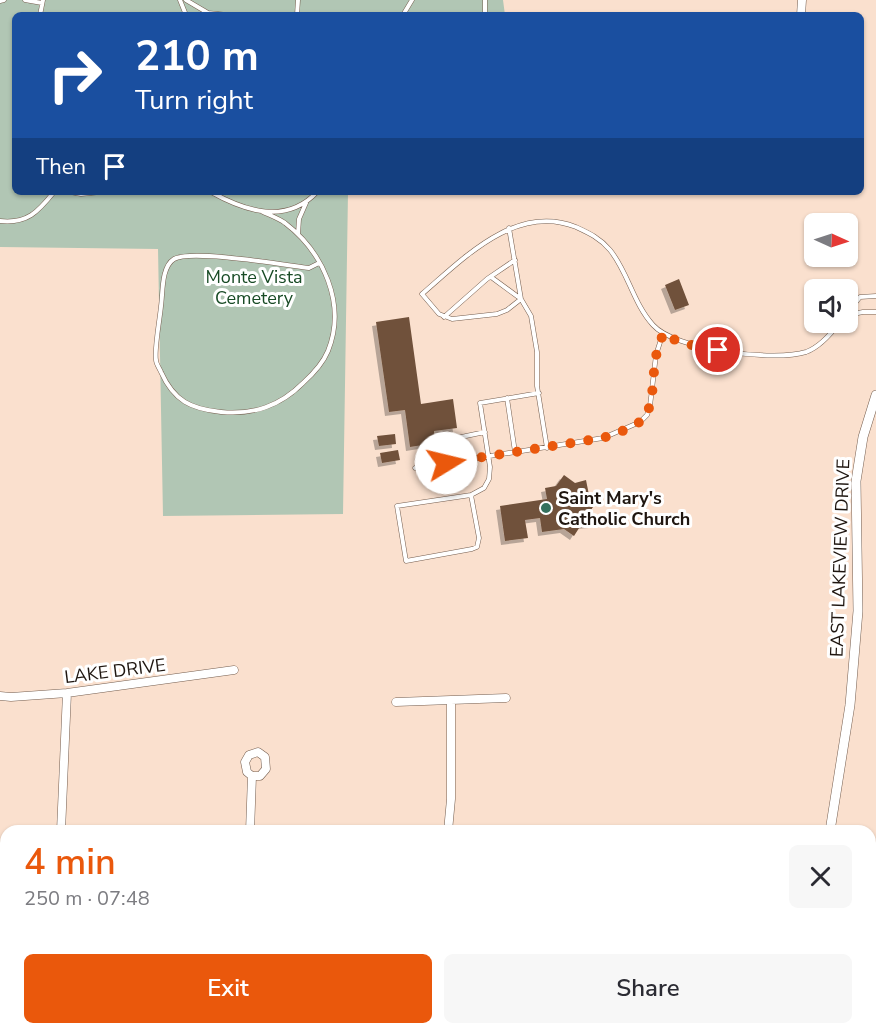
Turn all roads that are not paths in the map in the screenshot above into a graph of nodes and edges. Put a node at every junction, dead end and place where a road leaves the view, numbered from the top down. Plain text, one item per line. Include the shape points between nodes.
1 (25, 0) edge
2 (186, 0) edge
3 (43, 2) edge
4 (204, 12) edge
5 (52, 195) edge
6 (218, 195) edge
7 (314, 195) edge
8 (306, 203) junction
9 (261, 211) junction
10 (0, 222) edge
11 (509, 228) junction
12 (298, 234) junction
13 (516, 260) junction
14 (320, 263) junction
15 (491, 277) junction
16 (876, 296) edge
17 (521, 298) junction
18 (858, 300) edge
19 (876, 312) edge
20 (858, 313) edge
21 (444, 317) junction
22 (663, 333) junction
23 (829, 333) edge
24 (538, 393) junction
25 (876, 395) edge
26 (507, 398) junction
27 (485, 432) junction
28 (547, 448) junction
29 (515, 452) junction
30 (489, 456) junction
31 (446, 463) junction
32 (415, 468) dead end
33 (471, 495) junction
34 (234, 670) dead end
35 (67, 693) junction
36 (0, 696) edge
37 (506, 698) dead end
38 (451, 700) junction
39 (396, 702) dead end
40 (252, 776) dead end
41 (61, 825) edge
42 (250, 825) edge
43 (449, 825) edge
44 (831, 825) edge

1 - 3 lane
2 - 4 lane
5 - 10 lane via 30,218
6 - 9 lane
7 - 8 lane
8 - 9 lane via 290,210
8 - 12 lane
9 - 12 lane via 283,221
11 - 13 lane
11 - 21 lane via 422,294
11 - 22 lane via 528,222 562,222 600,239 618,261 642,309
12 - 14 lane
13 - 15 lane
13 - 17 lane
14 - 14 lane via 333,291 336,319 328,351 315,372 290,396 263,409 235,413 206,410 180,400 167,385 156,360 164,282 174,260 197,256 309,268
15 - 17 lane
15 - 21 lane
16 - 18 lane
17 - 21 lane via 497,314
17 - 24 lane via 534,330
19 - 20 lane
22 - 23 lane via 718,350 778,355 806,352
22 - 28 lane via 656,355 650,406 640,422 603,438
24 - 26 lane
24 - 28 lane
25 - 44 street, EAST LAKEVIEW DRIVE via 863,437 856,481 858,611
26 - 27 lane via 480,403
26 - 29 lane
27 - 30 lane
27 - 31 lane via 447,440
28 - 29 lane
29 - 30 lane
30 - 31 lane
30 - 33 lane via 489,479 484,488
31 - 32 lane
33 - 33 lane via 397,506 405,561 477,546
34 - 35 street, LAKE DRIVE
35 - 36 street, LAKE DRIVE
35 - 41 street
37 - 38 street
38 - 39 street
38 - 43 street
40 - 42 street

